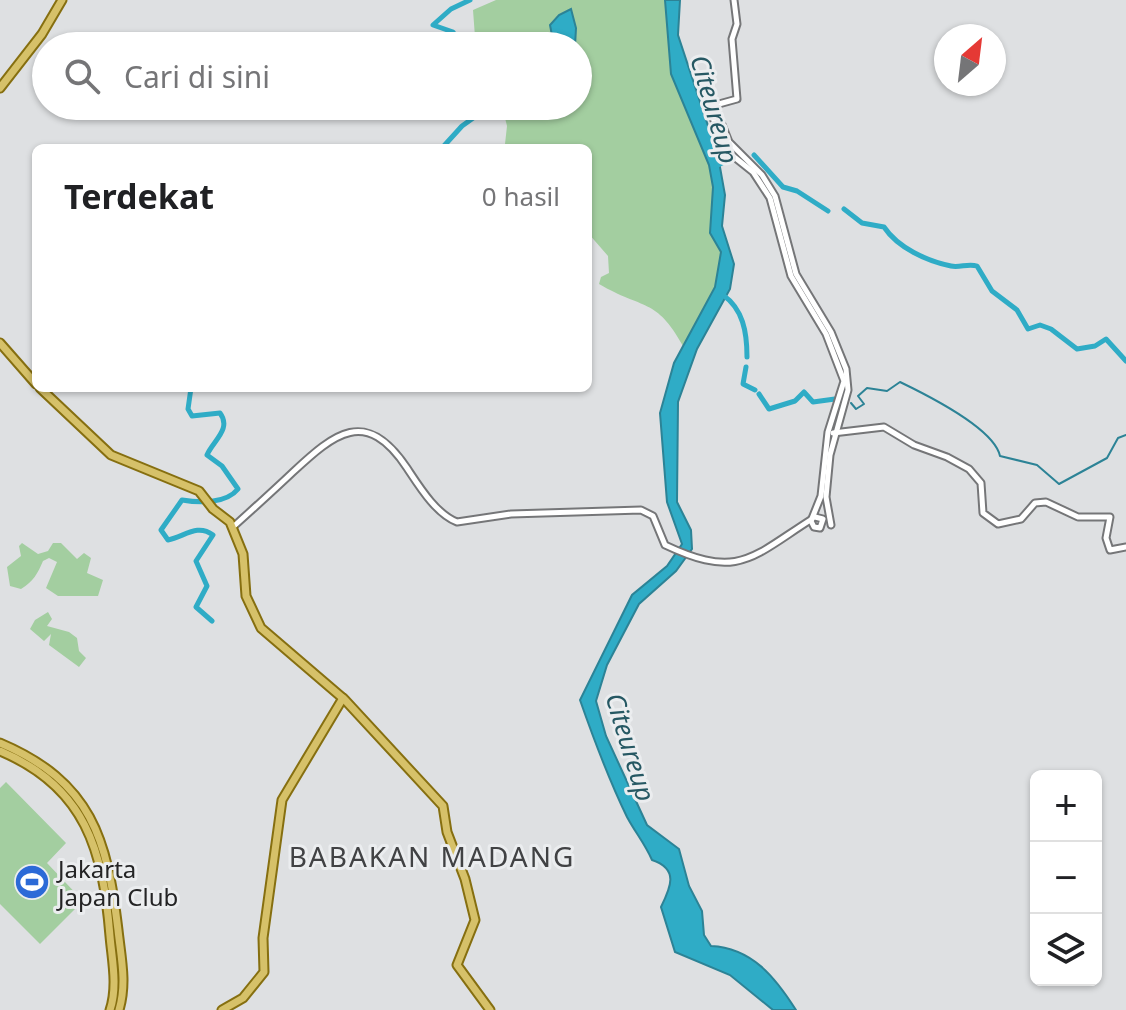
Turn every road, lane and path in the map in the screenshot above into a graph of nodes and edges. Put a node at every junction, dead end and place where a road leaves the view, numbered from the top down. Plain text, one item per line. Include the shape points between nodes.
1 (62, 0) edge
2 (734, 0) edge
3 (43, 32) edge
4 (32, 47) edge
5 (0, 88) edge
6 (711, 106) junction
7 (0, 343) edge
8 (32, 379) edge
9 (44, 392) edge
10 (831, 433) junction
11 (814, 518) junction
12 (831, 525) dead end
13 (233, 527) junction
14 (815, 528) junction
15 (791, 532) junction
16 (1126, 547) edge
17 (340, 696) junction
18 (0, 743) edge
19 (0, 751) edge
20 (44, 771) junction
21 (97, 839) junction
22 (114, 986) junction
23 (124, 986) junction
24 (113, 998) junction
25 (110, 1010) edge
26 (121, 1010) edge
27 (222, 1010) edge
28 (490, 1010) edge

1 - 3 main road
2 - 6 street via 737,99
4 - 5 main road
6 - 10 street via 728,152 753,172 770,198 791,276 841,371 844,389
6 - 10 street via 736,150 775,196 796,274 846,369 848,390
7 - 8 main road
9 - 13 main road via 111,455 205,497
10 - 11 street
10 - 12 street via 826,497
10 - 16 street via 884,427 969,469 981,483 983,513 998,524 1021,519 1035,503 1046,502 1078,517 1110,517 1110,550
11 - 14 street
11 - 14 street via 824,522
11 - 15 street
13 - 15 street via 328,440 355,432 388,446 453,521 641,510 653,516 663,544 723,564 760,556
13 - 17 main road via 243,554 246,596 261,628
14 - 15 street
17 - 27 main road via 282,800 263,938 264,972 243,998
17 - 28 main road via 443,806 475,920 457,965
18 - 20 main road
19 - 20 main road
20 - 21 main road
21 - 22 main road
21 - 23 main road via 110,867
22 - 23 main road
22 - 24 main road
23 - 24 main road
23 - 26 main road
24 - 25 main road

